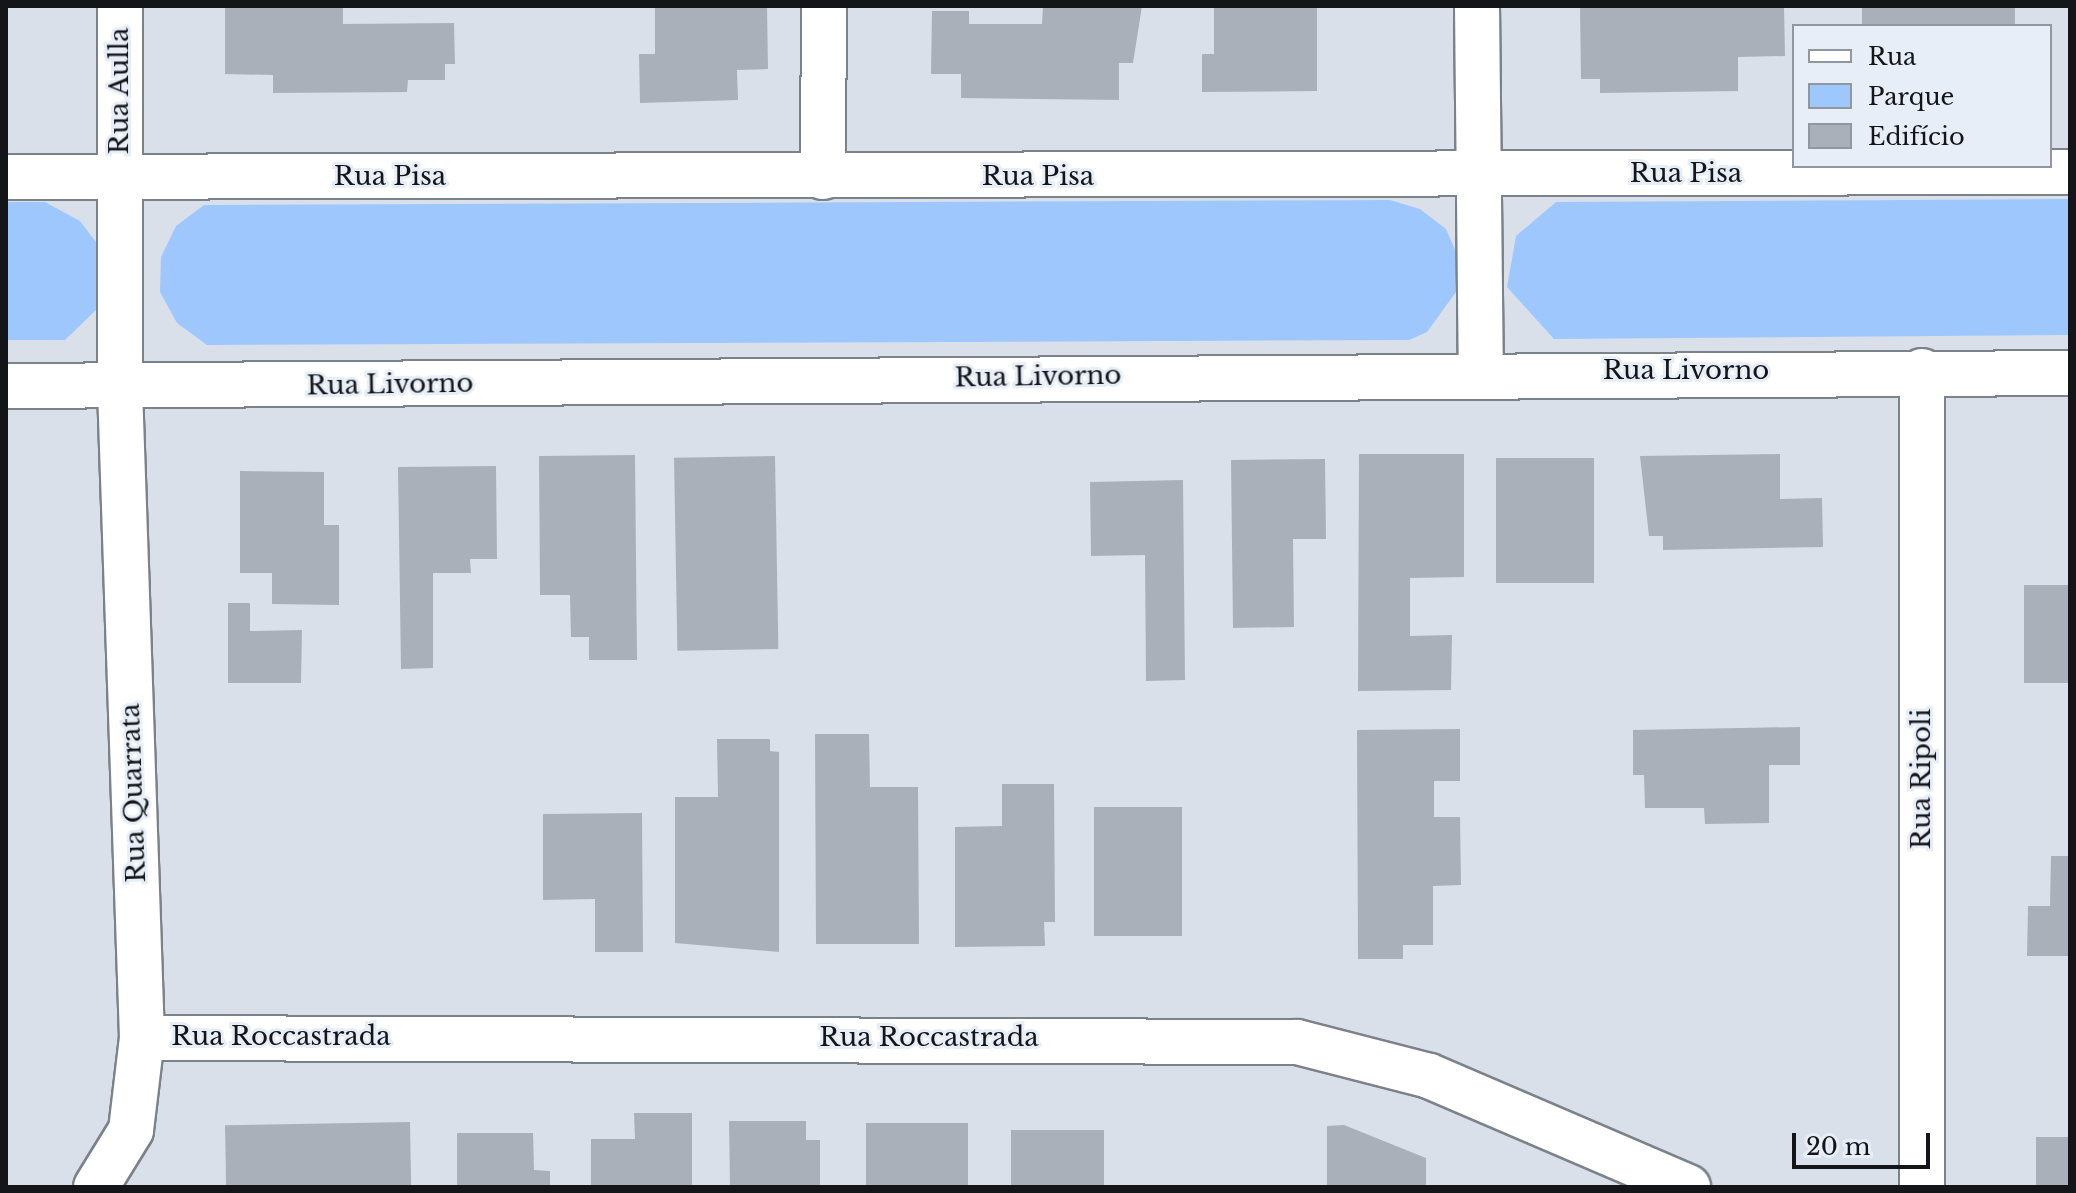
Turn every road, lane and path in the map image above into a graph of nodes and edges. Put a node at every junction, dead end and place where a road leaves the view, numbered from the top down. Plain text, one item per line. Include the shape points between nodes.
1 (120, 6) edge
2 (824, 6) edge
3 (1477, 6) edge
4 (2070, 172) edge
5 (1478, 175) junction
6 (6, 177) edge
7 (121, 177) junction
8 (823, 177) junction
9 (1922, 371) junction
10 (1481, 372) junction
11 (2070, 373) edge
12 (6, 386) edge
13 (120, 389) junction
14 (142, 1038) junction
15 (96, 1187) edge
16 (1688, 1187) edge
17 (1922, 1187) edge

1 - 7 street, Rua Aulla
2 - 8 street
3 - 5 street
4 - 5 street, Rua Pisa
5 - 8 street, Rua Pisa
5 - 10 street
6 - 7 street, Rua Pisa
7 - 8 street, Rua Pisa
7 - 13 street, Rua Aulla
9 - 10 street, Rua Livorno
9 - 11 street, Rua Livorno
9 - 17 street, Rua Ripoli
10 - 13 street, Rua Livorno
12 - 13 street, Rua Livorno
13 - 14 street, Rua Quarrata
14 - 15 street, Rua Quarrata via 131,1130
14 - 16 street, Rua Roccastrada via 1297,1042 1429,1076

